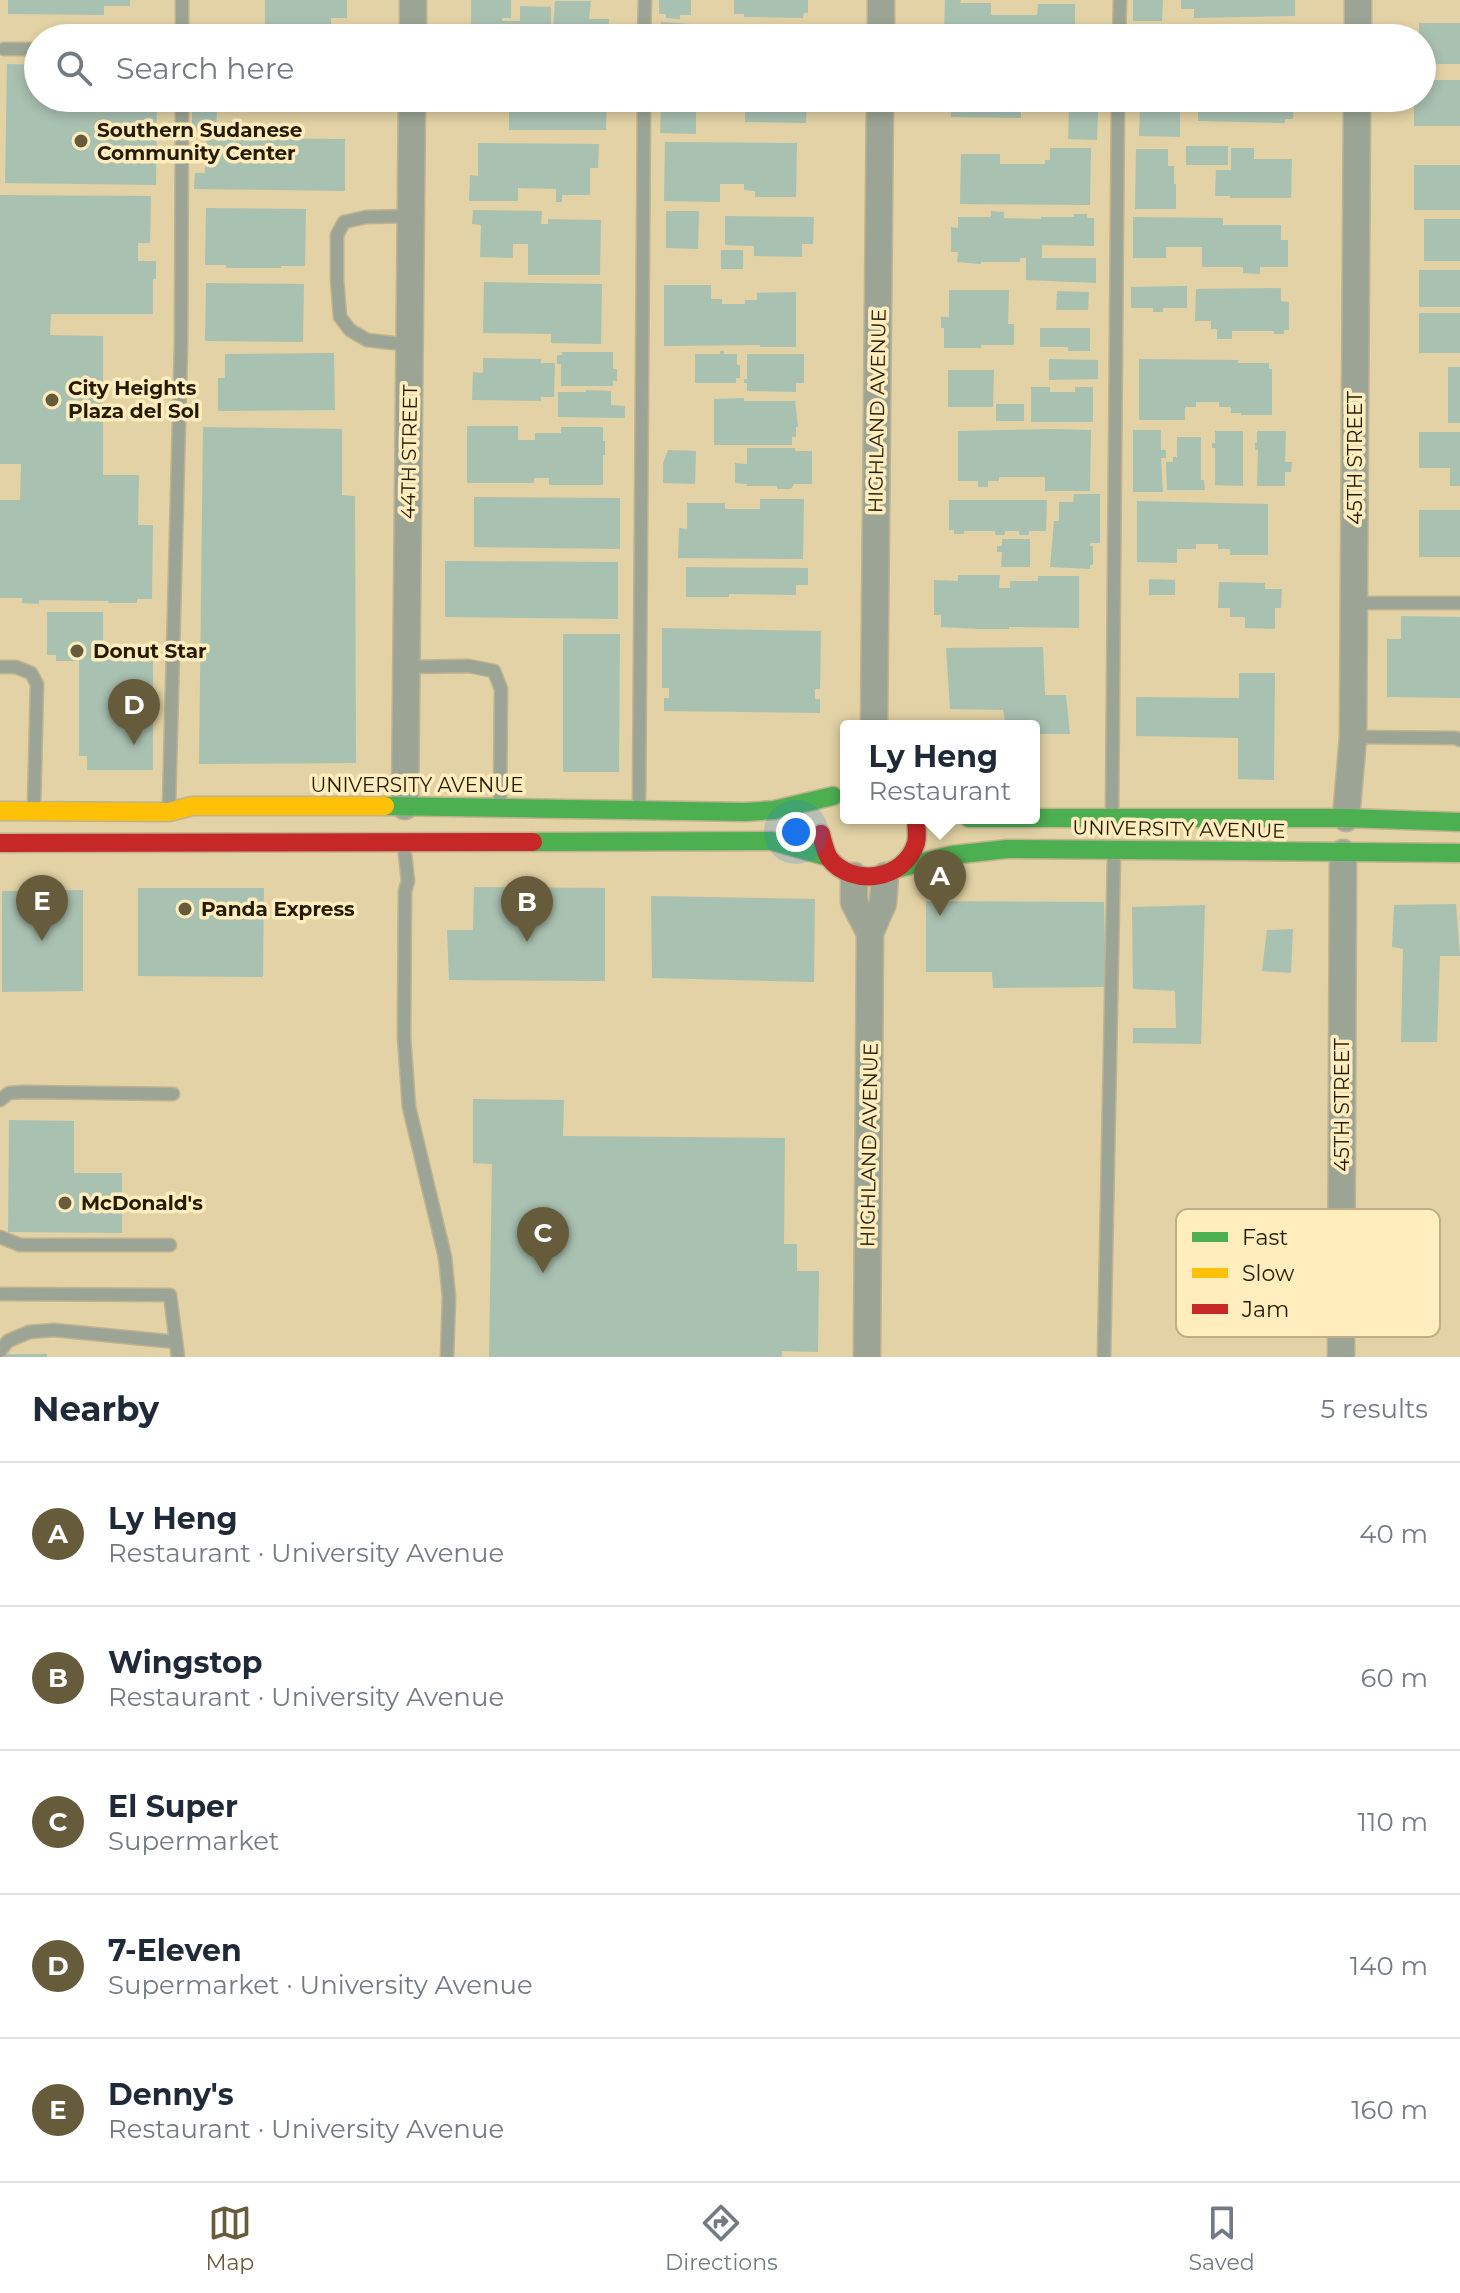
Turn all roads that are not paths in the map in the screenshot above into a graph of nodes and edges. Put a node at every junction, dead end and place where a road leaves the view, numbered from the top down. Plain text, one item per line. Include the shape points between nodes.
1 (182, 0) edge
2 (413, 0) edge
3 (645, 0) edge
4 (881, 0) edge
5 (1120, 0) edge
6 (1358, 0) edge
7 (182, 24) edge
8 (413, 24) edge
9 (644, 24) edge
10 (881, 24) edge
11 (1119, 24) edge
12 (1358, 24) edge
13 (4, 49) dead end
14 (24, 49) edge
15 (182, 112) edge
16 (412, 112) edge
17 (644, 112) edge
18 (880, 112) edge
19 (1118, 112) edge
20 (1357, 112) edge
21 (411, 216) junction
22 (410, 345) junction
23 (1353, 603) junction
24 (1460, 603) edge
25 (0, 667) edge
26 (406, 667) junction
27 (873, 720) edge
28 (1353, 737) junction
29 (1460, 740) edge
30 (840, 792) edge
31 (405, 806) junction
32 (500, 807) junction
33 (639, 810) junction
34 (0, 811) edge
35 (34, 811) junction
36 (169, 812) junction
37 (1040, 818) edge
38 (1346, 818) junction
39 (1112, 819) junction
40 (1460, 822) edge
41 (918, 824) edge
42 (404, 842) junction
43 (0, 843) edge
44 (1114, 850) junction
45 (1343, 853) junction
46 (1460, 853) edge
47 (828, 857) junction
48 (892, 872) junction
49 (854, 876) junction
50 (870, 933) junction
51 (173, 1094) dead end
52 (0, 1100) edge
53 (1342, 1209) edge
54 (0, 1237) edge
55 (170, 1245) dead end
56 (0, 1294) edge
57 (1341, 1337) edge
58 (176, 1342) junction
59 (0, 1351) edge
60 (178, 1357) edge
61 (447, 1357) edge
62 (867, 1357) edge
63 (1104, 1357) edge
64 (1341, 1357) edge

1 - 7 lane
2 - 8 street
3 - 9 lane
4 - 10 street
5 - 11 lane
6 - 12 street
13 - 14 lane
15 - 36 lane
16 - 21 street, 44TH STREET
17 - 33 lane
18 - 27 street, HIGHLAND AVENUE
19 - 39 lane
20 - 23 street, 45TH STREET
21 - 22 street, 44TH STREET
21 - 22 lane via 344,222 337,235 340,317 367,340
22 - 26 street, 44TH STREET
23 - 24 lane
23 - 28 street, 45TH STREET
25 - 35 lane via 31,673 37,684
26 - 31 street, 44TH STREET
26 - 32 lane via 494,671 501,689
28 - 29 lane
28 - 38 street, 45TH STREET
30 - 33 main road, UNIVERSITY AVENUE via 774,810
30 - 47 main road via 824,810 820,826
31 - 32 main road, UNIVERSITY AVENUE
31 - 36 main road, UNIVERSITY AVENUE via 192,806
32 - 33 main road, UNIVERSITY AVENUE
32 - 42 main road via 479,827 416,827
34 - 35 main road, UNIVERSITY AVENUE
35 - 36 main road, UNIVERSITY AVENUE
37 - 39 main road, UNIVERSITY AVENUE
38 - 39 main road, UNIVERSITY AVENUE
38 - 40 main road, UNIVERSITY AVENUE
41 - 48 main road via 910,856
42 - 43 main road
42 - 47 main road via 772,841
42 - 61 lane via 408,1093 445,1257
44 - 45 main road, UNIVERSITY AVENUE
44 - 48 main road, UNIVERSITY AVENUE via 1007,849 952,855
44 - 63 lane
45 - 46 main road, UNIVERSITY AVENUE
45 - 53 street, 45TH STREET
47 - 49 main road
48 - 49 main road, UNIVERSITY AVENUE
48 - 50 street, HIGHLAND AVENUE
49 - 50 street, HIGHLAND AVENUE via 854,902
50 - 62 street, HIGHLAND AVENUE
51 - 52 lane via 24,1092
54 - 55 lane via 20,1245
56 - 58 lane via 170,1295
57 - 64 street, 45TH STREET
58 - 59 lane via 54,1330 29,1332
58 - 60 lane

